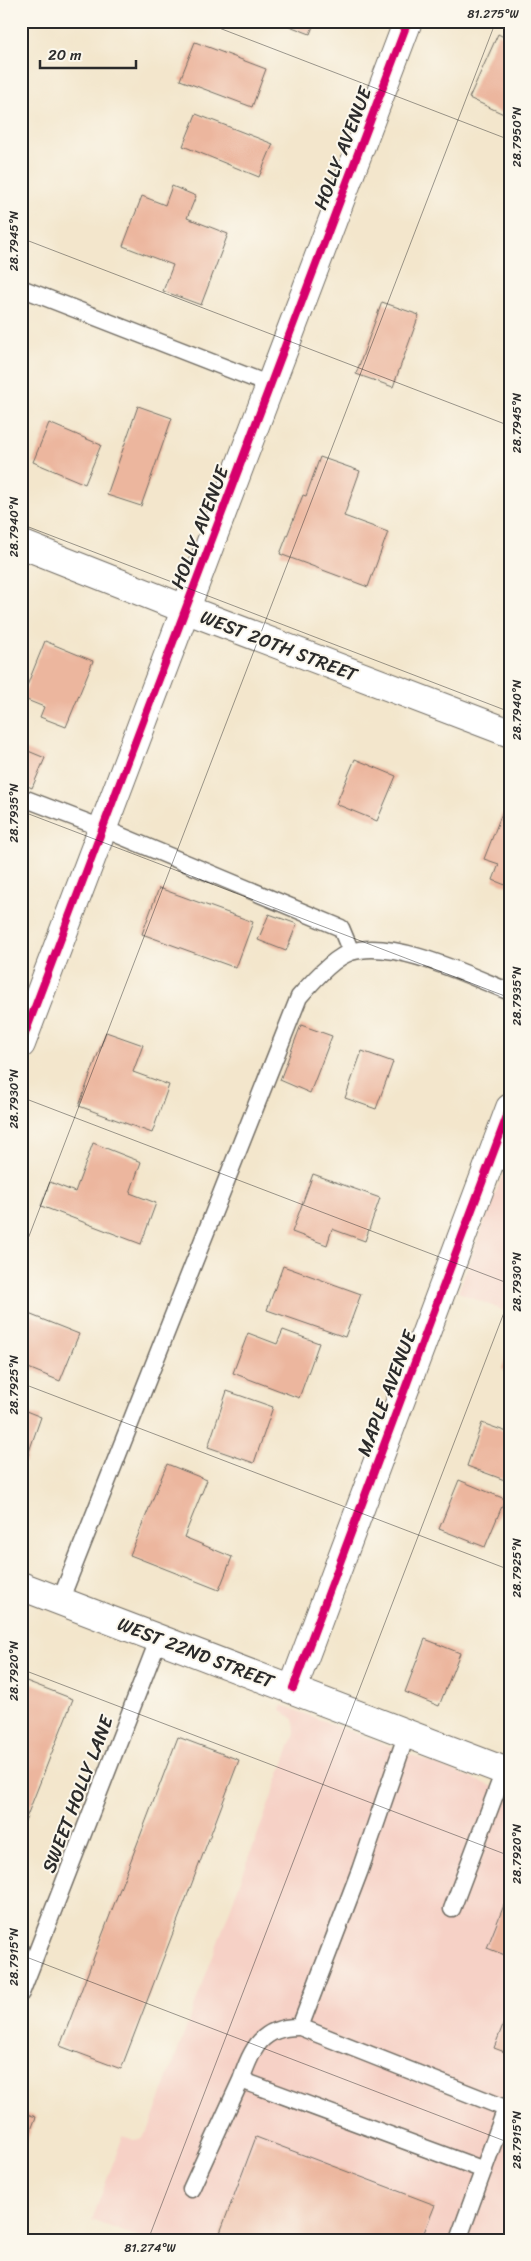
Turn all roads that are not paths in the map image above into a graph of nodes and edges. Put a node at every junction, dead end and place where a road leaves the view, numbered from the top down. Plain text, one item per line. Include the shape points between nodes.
1 (408, 21) edge
2 (21, 288) edge
3 (270, 385) junction
4 (21, 544) edge
5 (185, 609) junction
6 (510, 733) edge
7 (21, 797) edge
8 (102, 828) junction
9 (350, 952) junction
10 (510, 992) edge
11 (21, 1044) edge
12 (510, 1108) edge
13 (501, 1160) edge
14 (21, 1586) edge
15 (60, 1601) junction
16 (159, 1638) junction
17 (293, 1688) junction
18 (407, 1733) junction
19 (508, 1768) edge
20 (452, 1909) dead end
21 (21, 1993) edge
22 (300, 2027) junction
23 (241, 2080) junction
24 (508, 2109) edge
25 (484, 2170) junction
26 (191, 2189) dead end
27 (458, 2240) edge

1 - 3 street, HOLLY AVENUE
2 - 3 lane
3 - 5 street, HOLLY AVENUE
4 - 5 street, WEST 20TH STREET
5 - 6 street, WEST 20TH STREET
5 - 8 street, HOLLY AVENUE
7 - 8 lane
8 - 9 lane via 340,928
8 - 11 street, HOLLY AVENUE
9 - 10 lane via 379,949 425,959
9 - 15 lane via 319,974 299,997
12 - 13 street, MAPLE AVENUE
13 - 17 street, MAPLE AVENUE
14 - 15 street, WEST 22ND STREET
15 - 16 street, WEST 22ND STREET
16 - 17 street, WEST 22ND STREET
16 - 21 lane, SWEET HOLLY LANE
17 - 18 street, WEST 22ND STREET
18 - 19 street, WEST 22ND STREET
18 - 22 lane via 360,1870
19 - 20 lane
22 - 23 lane via 288,2026 262,2038 250,2056
22 - 24 lane
23 - 25 lane
23 - 26 lane
24 - 25 lane
25 - 27 lane

